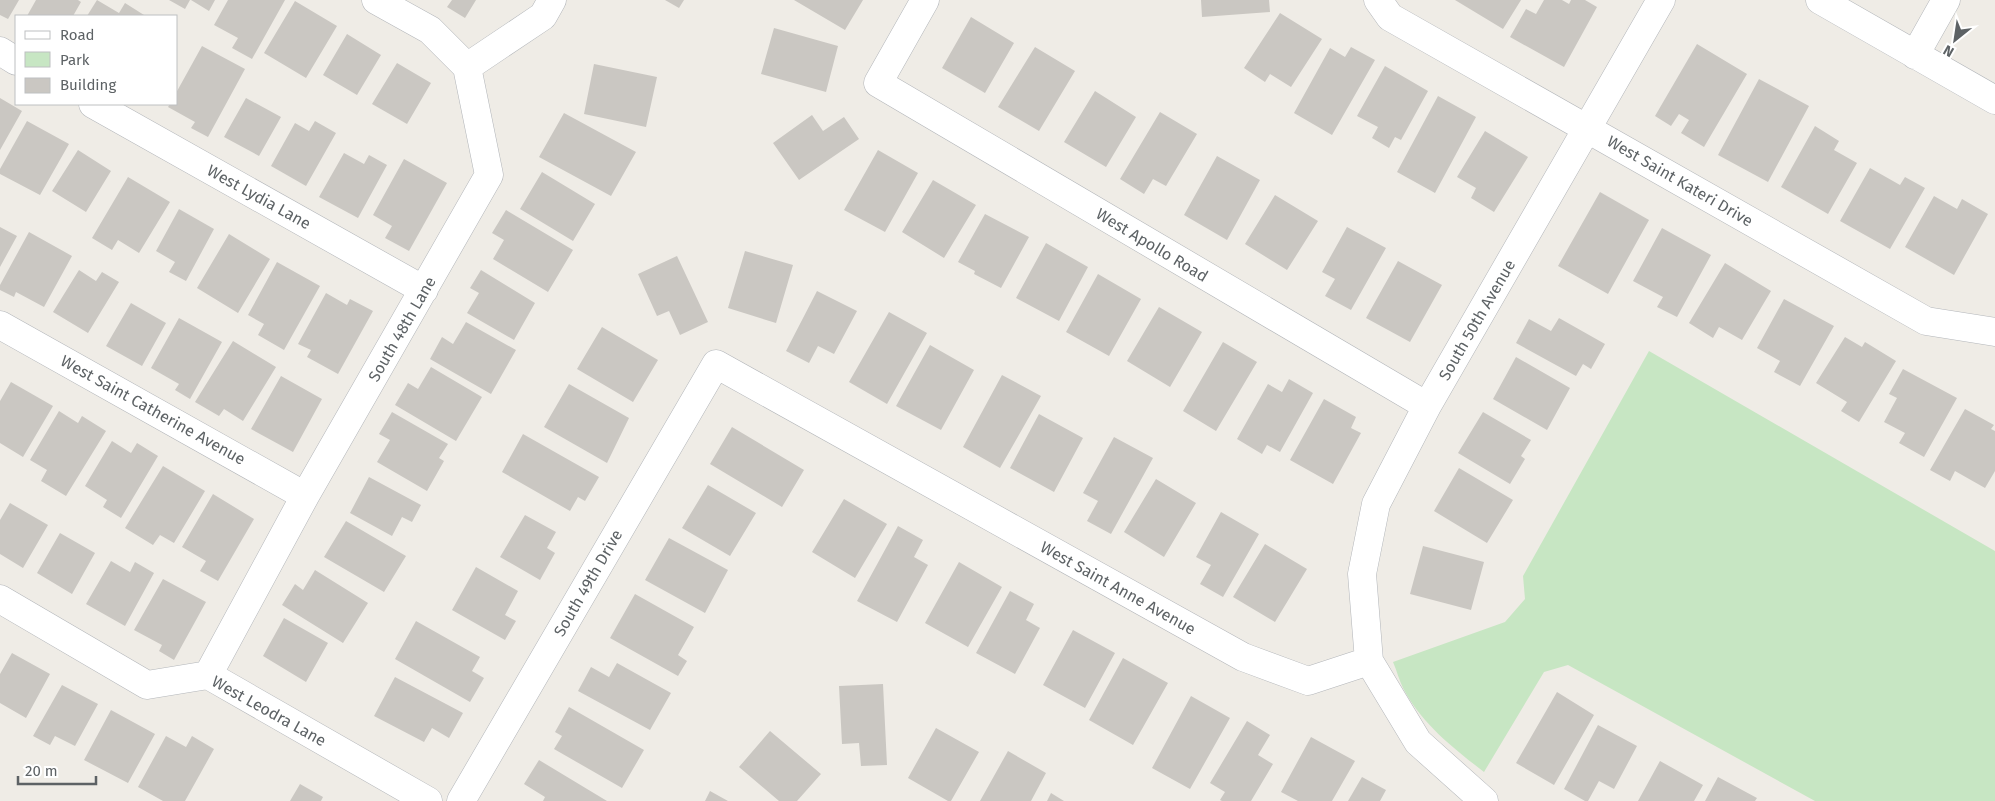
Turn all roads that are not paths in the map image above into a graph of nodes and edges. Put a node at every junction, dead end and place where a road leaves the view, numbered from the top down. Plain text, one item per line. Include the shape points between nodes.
1 (376, 0) edge
2 (552, 0) edge
3 (925, 0) edge
4 (1378, 0) edge
5 (1660, 0) edge
6 (1820, 0) edge
7 (1946, 0) edge
8 (0, 51) edge
9 (1915, 55) junction
10 (15, 60) edge
11 (467, 66) junction
12 (1995, 100) edge
13 (95, 105) edge
14 (1588, 128) junction
15 (424, 290) junction
16 (0, 325) edge
17 (1995, 332) edge
18 (716, 364) joint
19 (1427, 406) junction
20 (306, 496) junction
21 (0, 599) edge
22 (1369, 660) junction
23 (208, 675) junction
24 (428, 801) edge
25 (461, 801) edge
26 (1484, 801) edge

1 - 11 street via 430,30
2 - 11 street via 543,16
3 - 19 street, West Apollo Road via 878,82
4 - 14 street, West Saint Kateri Drive via 1390,17
5 - 14 street, South 50th Avenue
6 - 9 street
7 - 9 street
8 - 10 street
9 - 12 street
11 - 15 street, South 48th Lane via 489,175
13 - 15 street, West Lydia Lane
14 - 17 street, West Saint Kateri Drive via 1926,321
14 - 19 street, South 50th Avenue
15 - 20 street, South 48th Lane
16 - 20 street, West Saint Catherine Avenue
18 - 22 street, West Saint Anne Avenue via 1243,657 1308,681
18 - 25 street, South 49th Drive
19 - 22 street, South 50th Avenue via 1376,504 1362,574
20 - 23 street, South 48th Lane
21 - 23 street, West Leodra Lane via 148,685
22 - 26 street via 1418,742
23 - 24 street, West Leodra Lane

